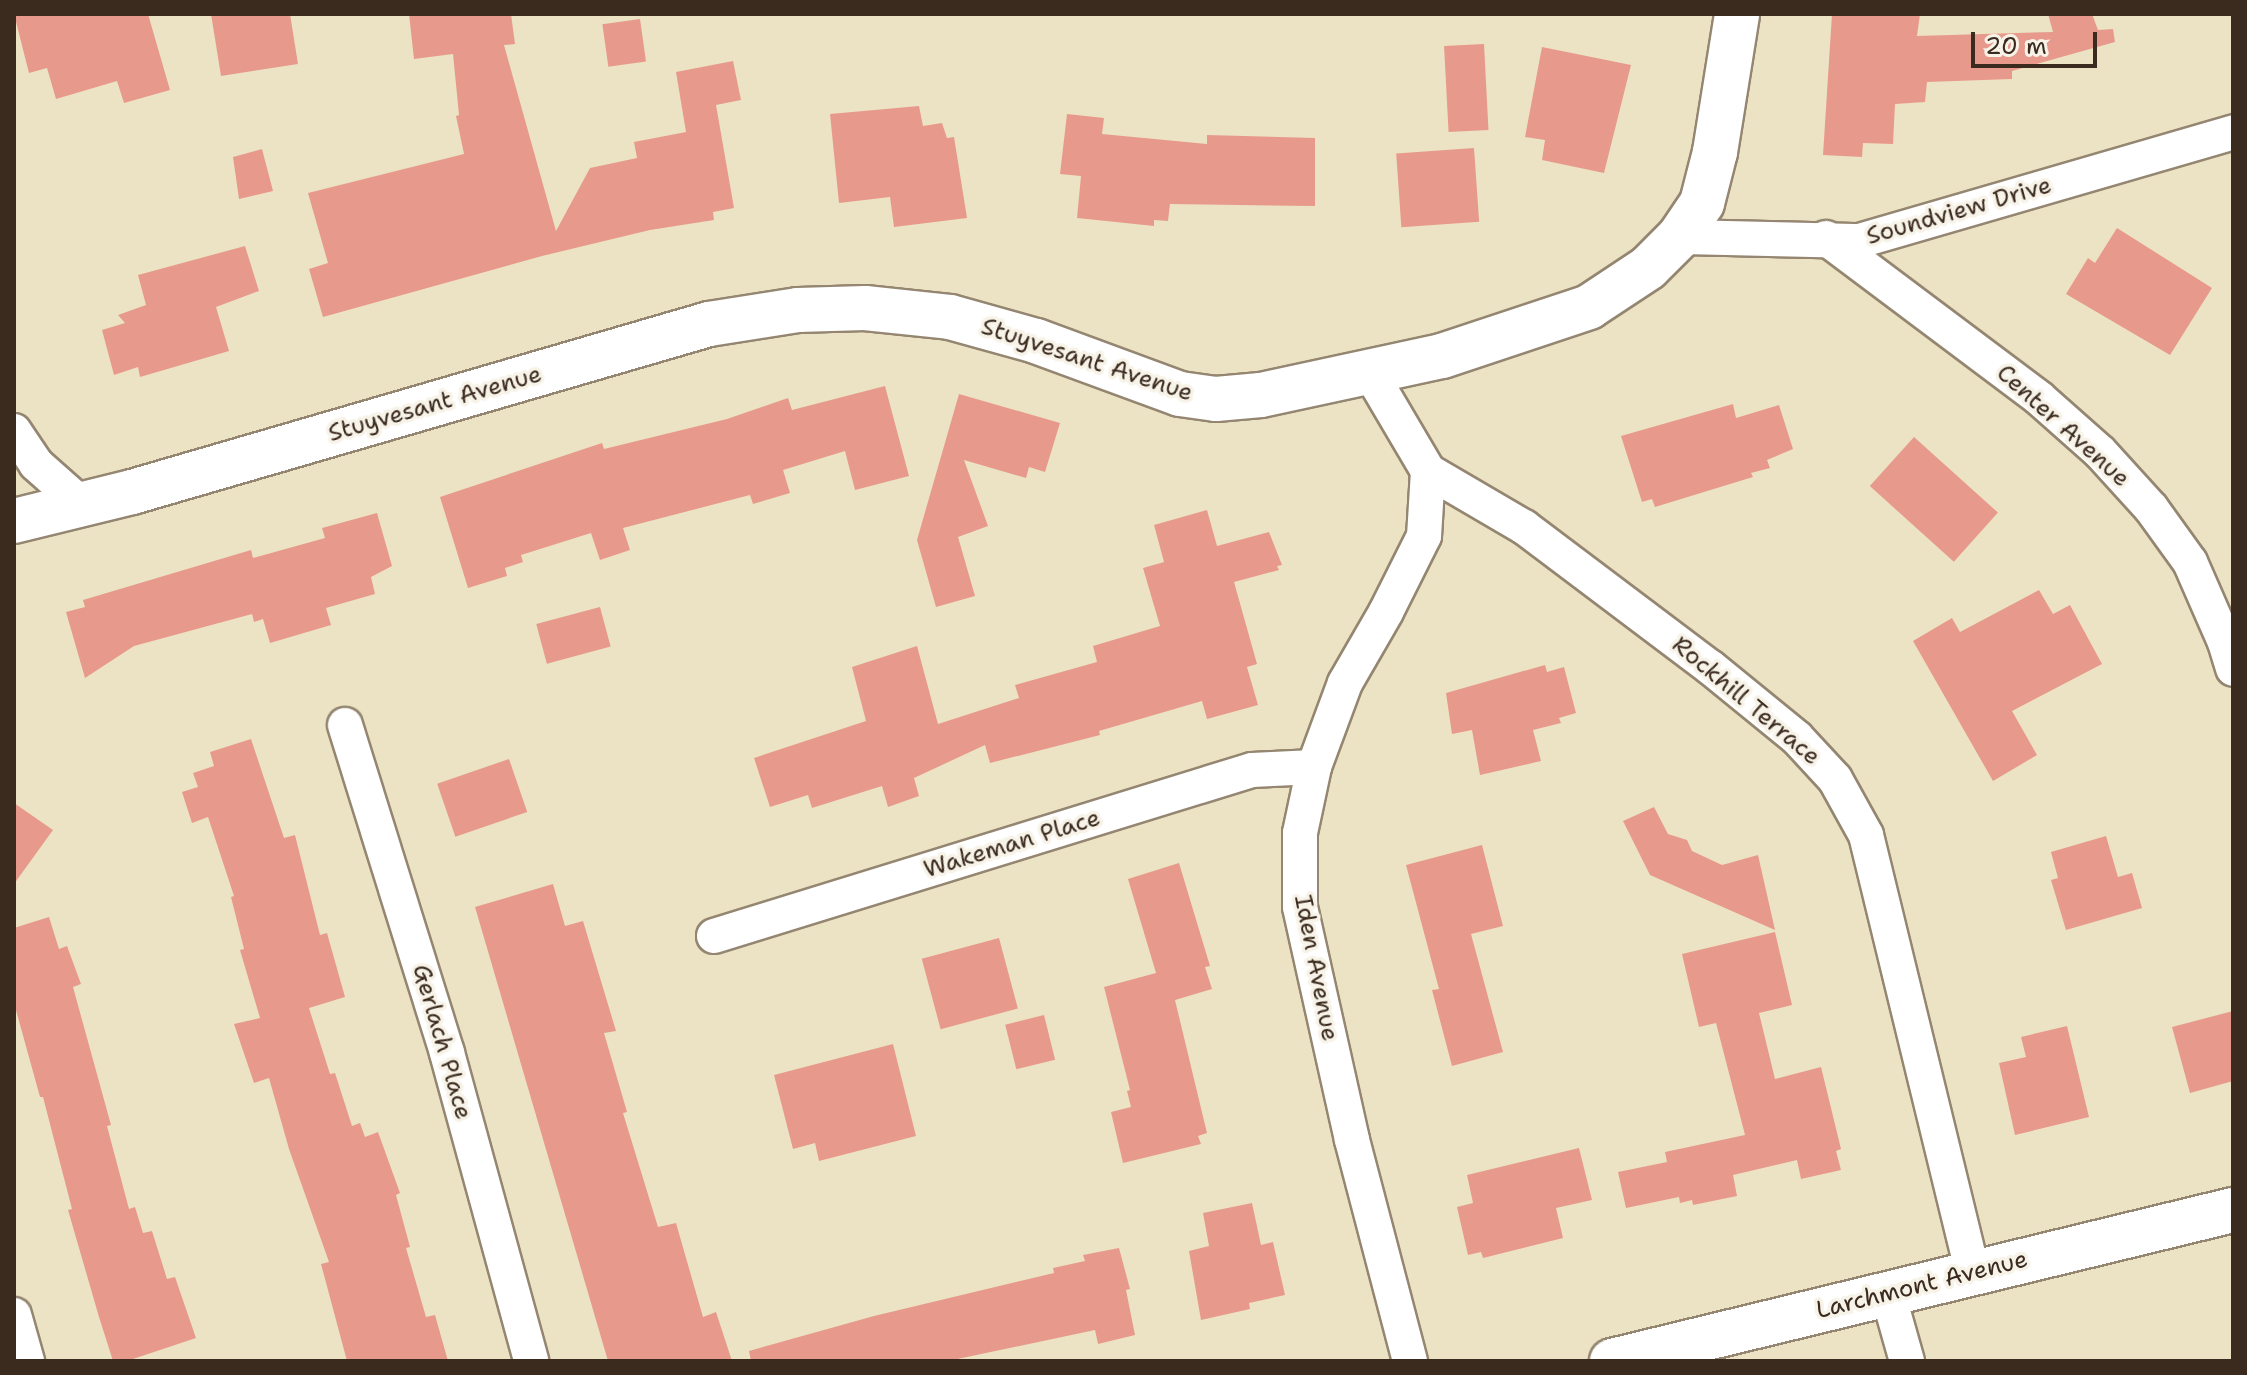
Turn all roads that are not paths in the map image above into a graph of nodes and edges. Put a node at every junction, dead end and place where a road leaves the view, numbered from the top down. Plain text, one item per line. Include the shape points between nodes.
1 (1737, 14) edge
2 (2233, 132) edge
3 (1679, 237) junction
4 (1826, 238) junction
5 (1368, 369) junction
6 (14, 431) edge
7 (1428, 471) junction
8 (81, 504) junction
9 (14, 521) edge
10 (2233, 669) edge
11 (345, 725) dead end
12 (1314, 767) junction
13 (714, 936) dead end
14 (2233, 1210) edge
15 (1973, 1273) junction
16 (1888, 1294) junction
17 (14, 1315) edge
18 (27, 1361) edge
19 (531, 1361) edge
20 (1410, 1361) edge
21 (1612, 1361) edge
22 (1907, 1361) edge

1 - 3 street, Stuyvesant Avenue via 1709,177 1702,203
2 - 4 street, Soundview Drive via 1859,241
3 - 4 street, Soundview Drive
3 - 5 street, Stuyvesant Avenue via 1648,268 1589,307 1442,356
4 - 10 street, Center Avenue via 2039,398 2100,452 2151,508 2190,562
5 - 7 street
5 - 8 street, Stuyvesant Avenue via 1261,395 1216,399 1180,394 1036,341 950,317 865,308 798,310 709,324
6 - 8 street via 36,464
7 - 12 street, Iden Avenue via 1424,536 1345,683
7 - 15 street, Rockhill Terrace via 1524,527 1698,657 1797,738 1835,779 1866,835
8 - 9 street, Stuyvesant Avenue
11 - 19 street, Gerlach Place via 447,1053
12 - 13 street, Wakeman Place via 1252,770
12 - 20 street, Iden Avenue via 1300,833 1300,907 1352,1140
14 - 15 street, Larchmont Avenue
15 - 16 street, Larchmont Avenue
16 - 21 street, Larchmont Avenue
16 - 22 street
17 - 18 street

